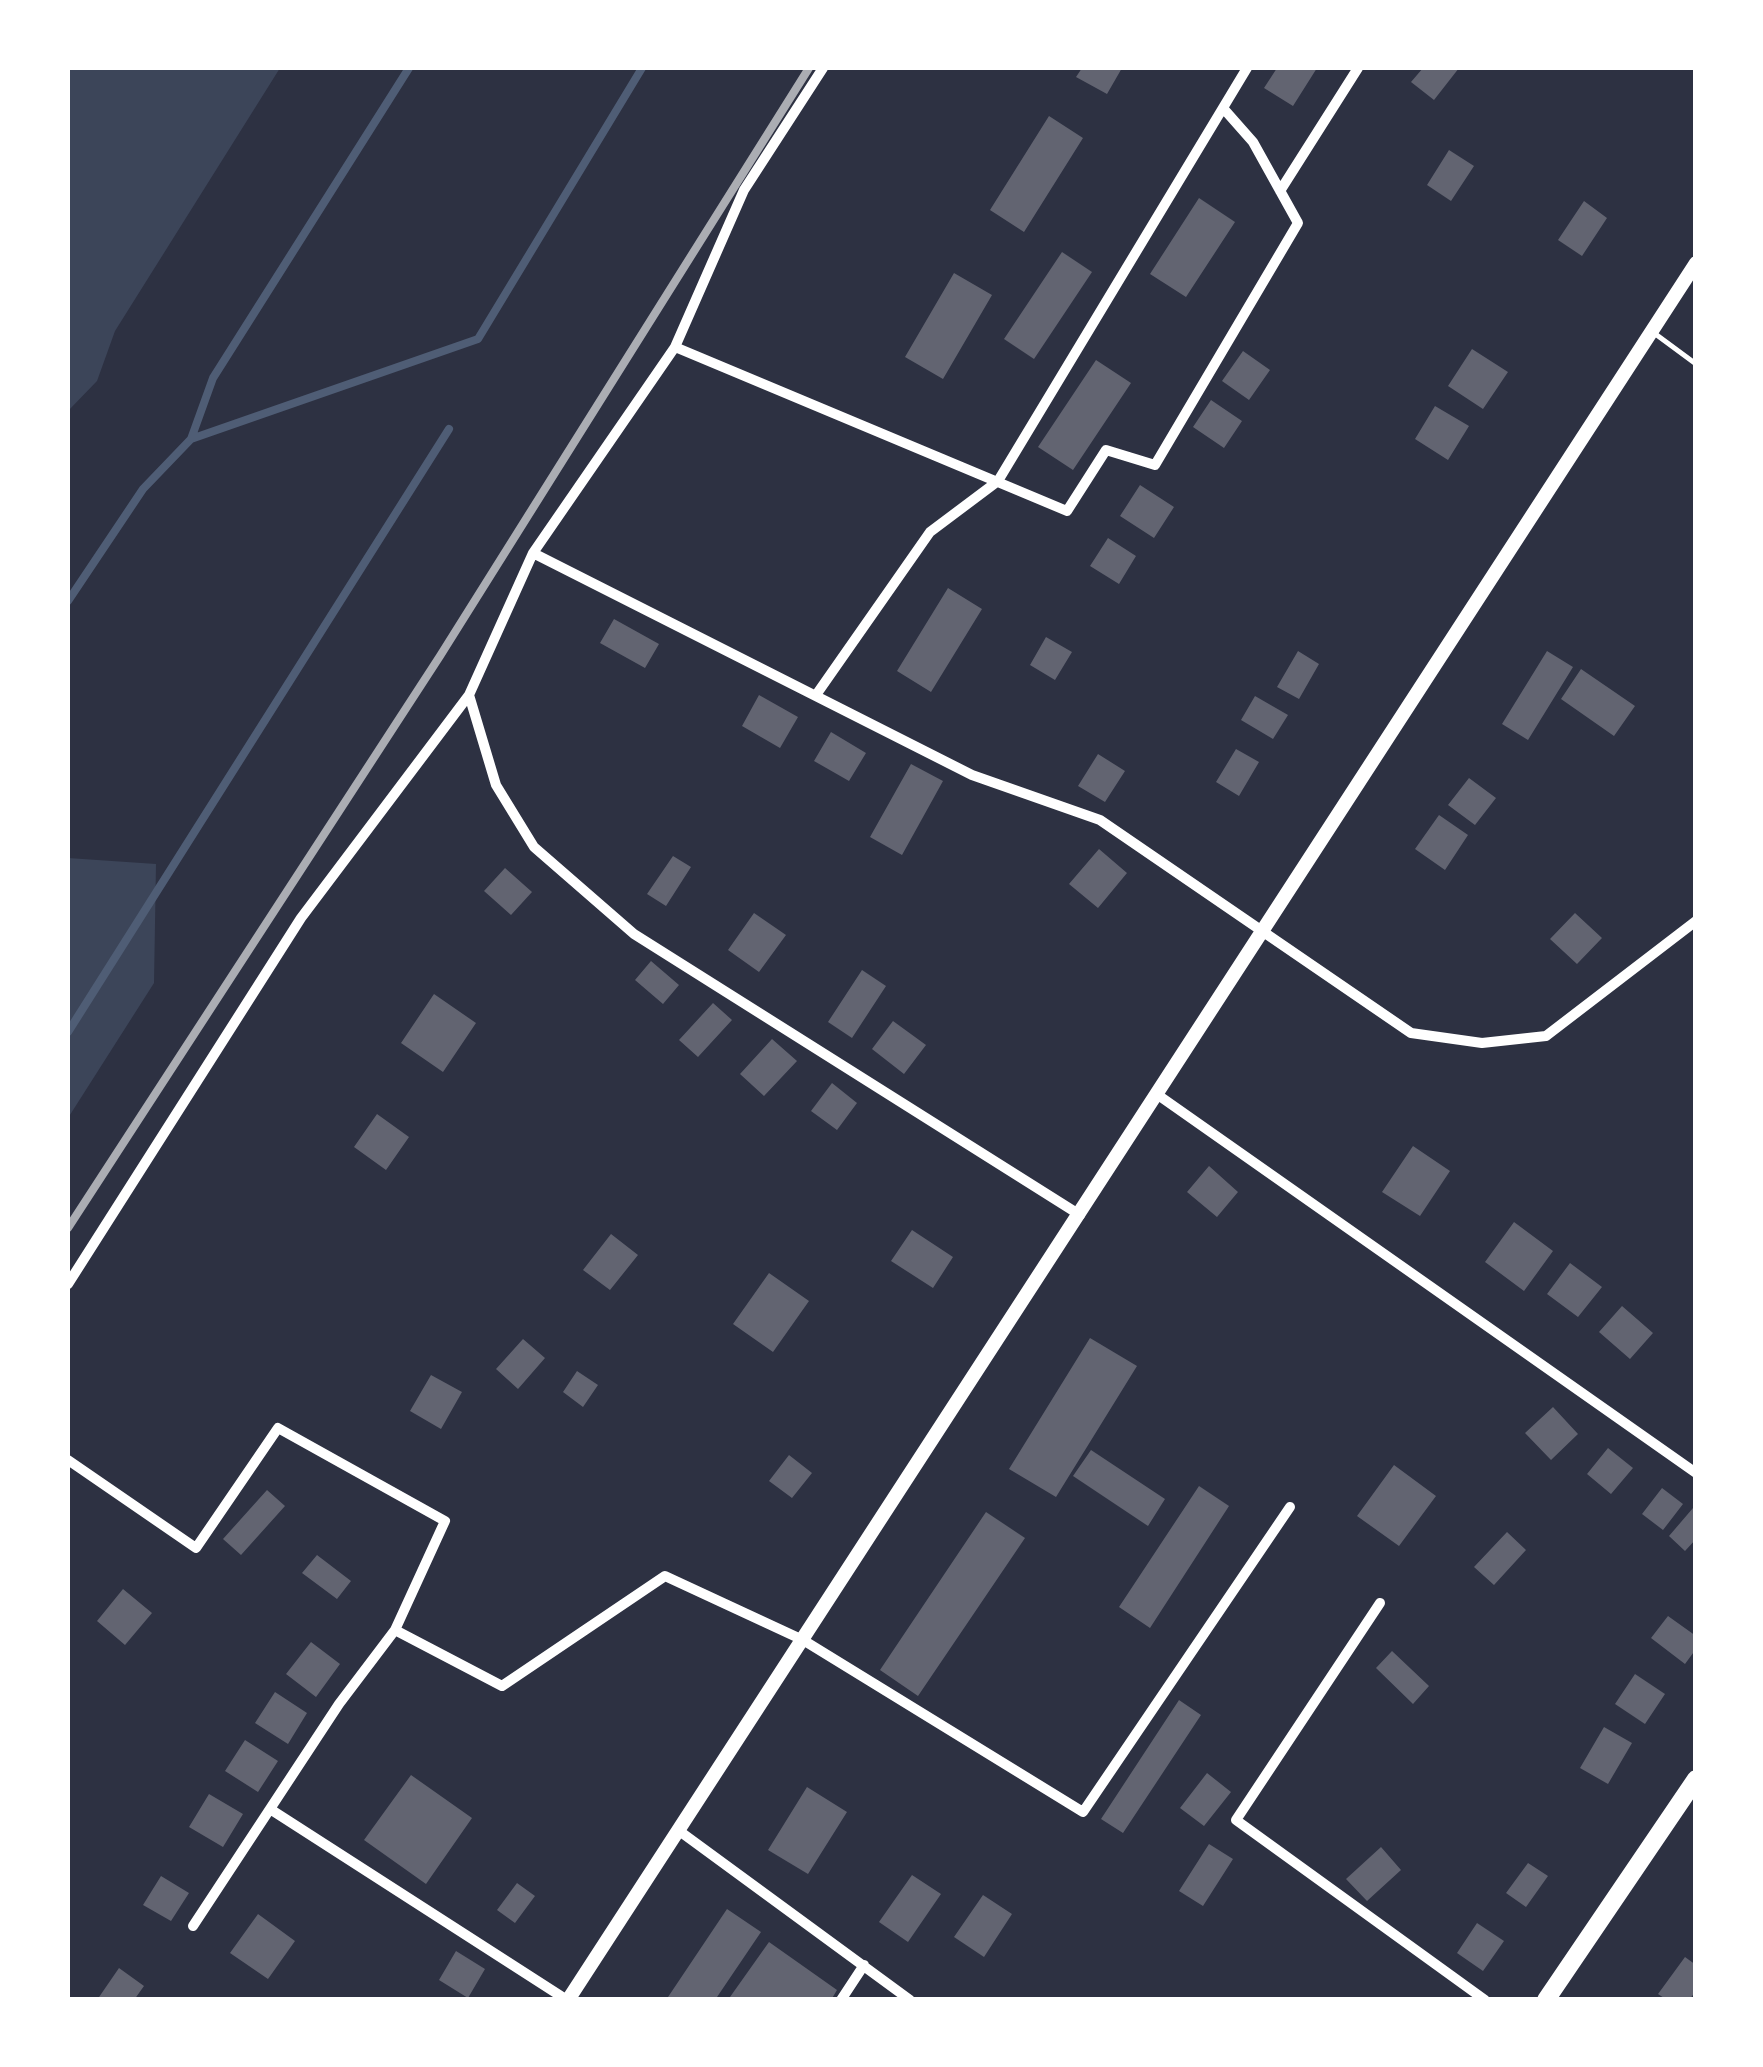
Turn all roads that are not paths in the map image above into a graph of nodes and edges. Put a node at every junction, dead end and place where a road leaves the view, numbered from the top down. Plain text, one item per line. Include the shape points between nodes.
1 (824, 68) edge
2 (1247, 68) edge
3 (1358, 68) edge
4 (1222, 108) junction
5 (1280, 192) junction
6 (1696, 263) edge
7 (1652, 331) junction
8 (675, 348) junction
9 (1696, 364) edge
10 (998, 481) junction
11 (533, 553) junction
12 (469, 695) junction
13 (816, 696) junction
14 (1696, 922) edge
15 (1264, 931) junction
16 (1158, 1095) junction
17 (1080, 1214) junction
18 (68, 1284) edge
19 (68, 1460) edge
20 (1696, 1473) edge
21 (1290, 1506) dead end
22 (1380, 1603) dead end
23 (396, 1630) junction
24 (803, 1640) junction
25 (1696, 1779) edge
26 (270, 1809) junction
27 (678, 1830) junction
28 (193, 1926) dead end
29 (864, 1966) junction
30 (568, 2000) edge
31 (841, 2000) edge
32 (910, 2000) edge
33 (1485, 2000) edge
34 (1546, 2000) edge

1 - 8 street via 744,190
2 - 4 street
3 - 5 street
4 - 5 street via 1254,142
4 - 10 street
5 - 10 street via 1298,223 1155,465 1106,450 1067,511
6 - 7 street
7 - 9 lane
7 - 15 street
8 - 10 street
8 - 11 street
10 - 13 street via 930,532
11 - 12 street
11 - 13 street
12 - 17 street via 496,785 534,847 634,934
12 - 18 street via 301,918
13 - 15 street via 972,775 1100,820
14 - 15 street via 1546,1036 1482,1043 1411,1033
15 - 16 street
16 - 17 street
16 - 20 street
17 - 24 street
19 - 23 street via 196,1548 278,1428 444,1521
21 - 24 street via 1083,1812
22 - 33 street via 1236,1820
23 - 24 street via 502,1686 666,1576
23 - 26 street
24 - 27 street
25 - 34 highway
26 - 28 street
26 - 30 street
27 - 29 street
27 - 30 street
29 - 31 street
29 - 32 street

